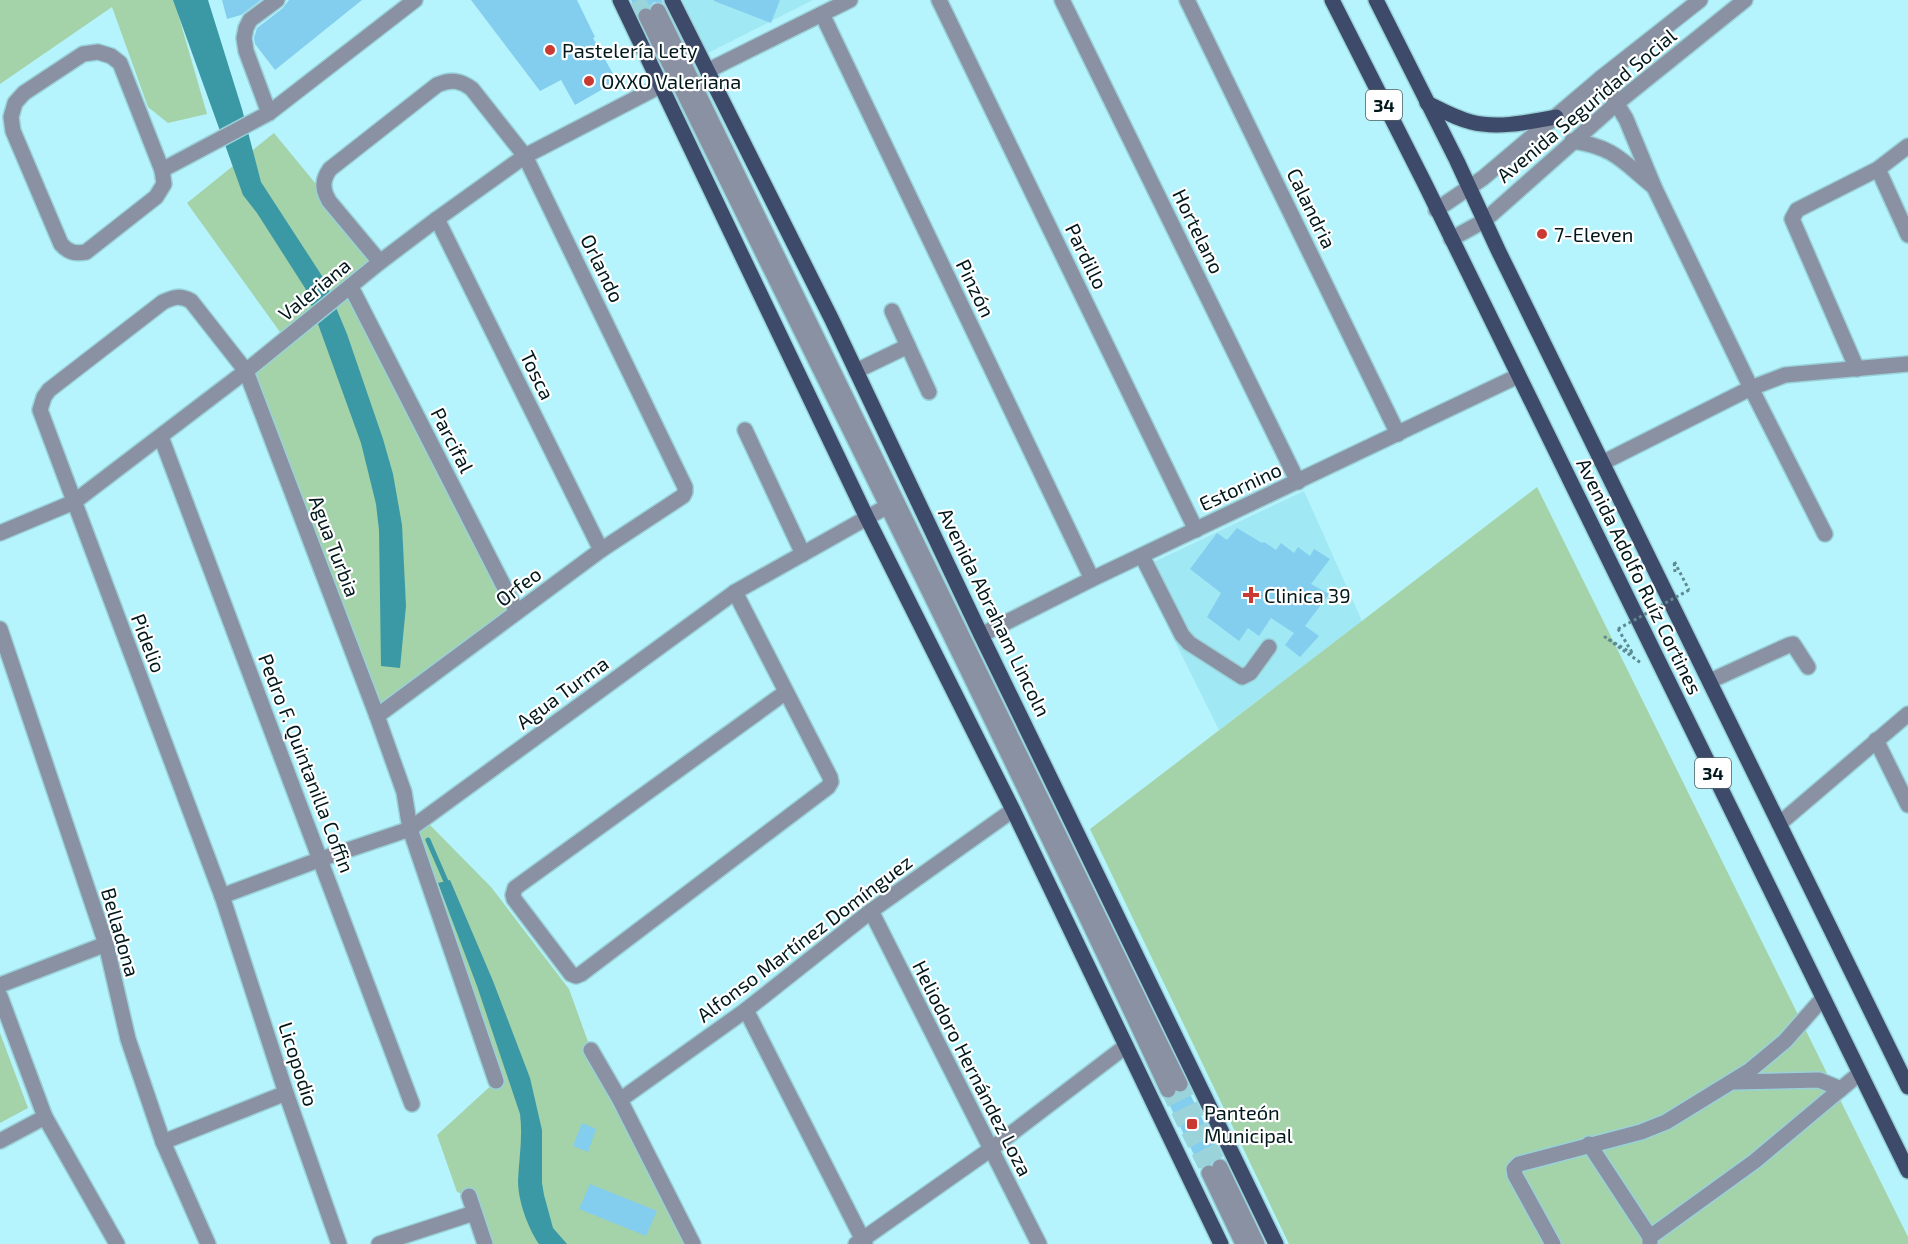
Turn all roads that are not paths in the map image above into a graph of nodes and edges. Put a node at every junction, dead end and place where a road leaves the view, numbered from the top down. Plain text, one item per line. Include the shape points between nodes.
1 (277, 0) edge
2 (415, 0) edge
3 (620, 0) edge
4 (672, 0) edge
5 (850, 0) edge
6 (939, 0) edge
7 (1062, 0) edge
8 (1187, 0) edge
9 (1332, 0) edge
10 (1376, 0) edge
11 (1700, 0) edge
12 (1745, 0) edge
13 (652, 14) tunnel mouth
14 (822, 14) junction
15 (707, 71) junction
16 (1601, 78) junction
17 (660, 86) junction
18 (1427, 103) junction
19 (1617, 103) junction
20 (269, 113) junction
21 (1556, 117) junction
22 (1572, 141) junction
23 (1908, 146) edge
24 (525, 156) junction
25 (1878, 169) junction
26 (162, 170) junction
27 (1470, 189) junction
28 (1655, 189) junction
29 (1436, 210) junction
30 (436, 219) junction
31 (1484, 221) junction
32 (1908, 235) edge
33 (1451, 239) junction
34 (380, 262) junction
35 (351, 287) junction
36 (892, 311) dead end
37 (908, 346) junction
38 (1908, 364) edge
39 (1857, 369) junction
40 (246, 371) junction
41 (856, 371) junction
42 (1518, 376) junction
43 (1751, 388) junction
44 (929, 392) dead end
45 (41, 404) joint
46 (745, 430) dead end
47 (1398, 434) junction
48 (160, 437) junction
49 (1602, 463) junction
50 (1298, 482) junction
51 (686, 492) joint
52 (914, 492) junction
53 (74, 502) junction
54 (892, 504) junction
55 (867, 518) junction
56 (1196, 530) junction
57 (0, 533) edge
58 (1825, 534) dead end
59 (601, 550) junction
60 (803, 554) junction
61 (1142, 556) junction
62 (1092, 579) junction
63 (735, 592) junction
64 (517, 612) junction
65 (0, 629) edge
66 (981, 635) junction
67 (1269, 647) dead end
68 (1808, 667) dead end
69 (1710, 681) junction
70 (786, 692) junction
71 (1908, 714) edge
72 (377, 716) junction
73 (1876, 740) junction
74 (1908, 805) edge
75 (1013, 810) junction
76 (1779, 824) junction
77 (410, 829) junction
78 (321, 859) junction
79 (222, 896) junction
80 (871, 911) junction
81 (106, 944) junction
82 (0, 985) edge
83 (0, 996) edge
84 (1823, 998) junction
85 (746, 1010) junction
86 (1126, 1046) junction
87 (591, 1050) dead end
88 (1860, 1073) junction
89 (496, 1081) dead end
90 (1731, 1082) junction
91 (1174, 1087) tunnel mouth
92 (1908, 1087) edge
93 (1841, 1089) junction
94 (286, 1093) junction
95 (620, 1100) junction
96 (412, 1104) dead end
97 (45, 1117) junction
98 (0, 1141) edge
99 (164, 1142) junction
100 (1589, 1144) junction
101 (991, 1149) junction
102 (1904, 1158) edge
103 (1908, 1171) edge
104 (469, 1196) dead end
105 (474, 1213) junction
106 (1650, 1240) edge
107 (862, 1242) edge
108 (117, 1244) edge
109 (207, 1244) edge
110 (339, 1244) edge
111 (379, 1244) edge
112 (485, 1244) edge
113 (693, 1244) edge
114 (1039, 1244) edge
115 (1221, 1244) edge
116 (1243, 1244) edge
117 (1257, 1244) edge
118 (1276, 1244) edge
119 (1553, 1244) edge

1 - 20 street via 250,20 244,38
2 - 20 street
3 - 17 main road
4 - 15 main road, Avenida Abraham Lincoln
5 - 14 street
6 - 56 street, Pardillo
7 - 50 street, Hortelano
8 - 47 street, Calandria
9 - 29 main road, Avenida Adolfo Ruíz Cortines / 34
10 - 18 main road, Avenida Adolfo Ruíz Cortines / 34
11 - 16 street, Avenida Seguridad Social
12 - 19 street, Avenida Seguridad Social
13 - 54 street
14 - 15 street
14 - 62 street, Pinzón
15 - 41 main road, Avenida Abraham Lincoln
16 - 19 street
16 - 21 street, Avenida Seguridad Social
17 - 24 street, Valeriana
17 - 55 main road
18 - 21 main road via 1474,123 1526,123
18 - 27 main road, Avenida Adolfo Ruíz Cortines / 34
19 - 22 street, Avenida Seguridad Social
19 - 28 street
20 - 26 street
21 - 27 street, Avenida Seguridad Social
22 - 28 street via 1611,152
22 - 31 street, Avenida Seguridad Social
23 - 25 street
24 - 30 street, Valeriana
24 - 34 street, Orlando via 472,89 455,80 437,85 325,176 323,185 329,201
24 - 51 street, Orlando
25 - 32 street
25 - 39 street via 1793,214 1793,224
26 - 26 street via 120,63 111,56 98,52 83,54 15,103 14,131 67,251 86,252 156,197 164,184
27 - 29 street, Avenida Seguridad Social
27 - 31 main road, Avenida Adolfo Ruíz Cortines / 34
28 - 43 street
29 - 33 main road, Avenida Adolfo Ruíz Cortines / 34
30 - 34 street, Valeriana
30 - 59 street, Tosca
31 - 33 street, Avenida Seguridad Social
31 - 49 main road, Avenida Adolfo Ruíz Cortines / 34
33 - 42 main road, Avenida Adolfo Ruíz Cortines / 34
34 - 35 street, Valeriana
35 - 40 street, Valeriana
35 - 64 street, Parcifal
36 - 37 street
37 - 41 street
37 - 44 street
38 - 39 street
39 - 43 street via 1796,373
40 - 45 street, Agua Turbia via 191,301 175,297 163,302 49,390
40 - 48 street, Valeriana
40 - 72 street, Agua Turbia
41 - 52 main road, Avenida Abraham Lincoln
42 - 47 street, Estornino
42 - 84 main road, Avenida Adolfo Ruíz Cortines / 34
43 - 49 street
43 - 58 street
45 - 53 street, Pidelio via 42,417
46 - 60 street
47 - 50 street, Estornino
48 - 53 street, Valeriana
48 - 78 street, Pedro F. Quintanilla Coffin
49 - 69 main road, Avenida Adolfo Ruíz Cortines / 34
50 - 56 street, Estornino
51 - 59 street, Orfeo
52 - 54 street, Agua Turma
52 - 66 main road, Avenida Abraham Lincoln
53 - 57 street, Valeriana
53 - 79 street, Pidelio
54 - 55 street, Agua Turma
54 - 91 street
55 - 60 street, Agua Turma
55 - 75 main road
56 - 61 street, Estornino
59 - 64 street, Orfeo
60 - 63 street, Agua Turma
61 - 62 street, Estornino
61 - 67 street via 1189,643 1242,677 1250,673
62 - 66 street, Estornino
63 - 70 street
63 - 77 street, Agua Turma
64 - 72 street, Orfeo
65 - 81 street, Belladona
66 - 118 main road, Avenida Abraham Lincoln
68 - 69 street via 1792,644
69 - 76 main road, Avenida Adolfo Ruíz Cortines / 34
70 - 70 street via 830,777 828,787 576,976 571,974 514,899 515,888
71 - 73 street
72 - 77 street, Agua Turbia via 404,792
73 - 74 street
73 - 76 street
75 - 80 street, Alfonso Martínez Domínguez
75 - 86 main road
76 - 92 main road, Avenida Adolfo Ruíz Cortines / 34
77 - 78 street, Agua Turma
77 - 89 street, Agua Turbia
78 - 79 street, Agua Turma
78 - 96 street, Pedro F. Quintanilla Coffin
79 - 94 street, Licopodio
80 - 85 street, Alfonso Martínez Domínguez
80 - 101 street, Heliodoro Hernández Loza
81 - 82 street
81 - 99 street, Belladona via 128,1039
83 - 97 street
84 - 88 main road, Avenida Adolfo Ruíz Cortines / 34
84 - 90 street via 1785,1041
85 - 95 street, Alfonso Martínez Domínguez
85 - 107 street
86 - 101 street
86 - 115 main road
87 - 95 street
88 - 93 street
88 - 102 main road, Avenida Adolfo Ruíz Cortines / 34
90 - 93 street via 1819,1080
90 - 100 street via 1666,1122
93 - 106 street via 1755,1161
94 - 99 street
94 - 110 street, Licopodio
95 - 113 street
97 - 98 street
97 - 108 street
99 - 109 street, Belladona
100 - 106 street
100 - 119 street via 1519,1164 1514,1169
101 - 107 street
101 - 114 street, Heliodoro Hernández Loza
102 - 103 main road, Avenida Adolfo Ruíz Cortines / 34
104 - 105 street
105 - 111 street
105 - 112 street
116 - 117 street via 1214,1170

